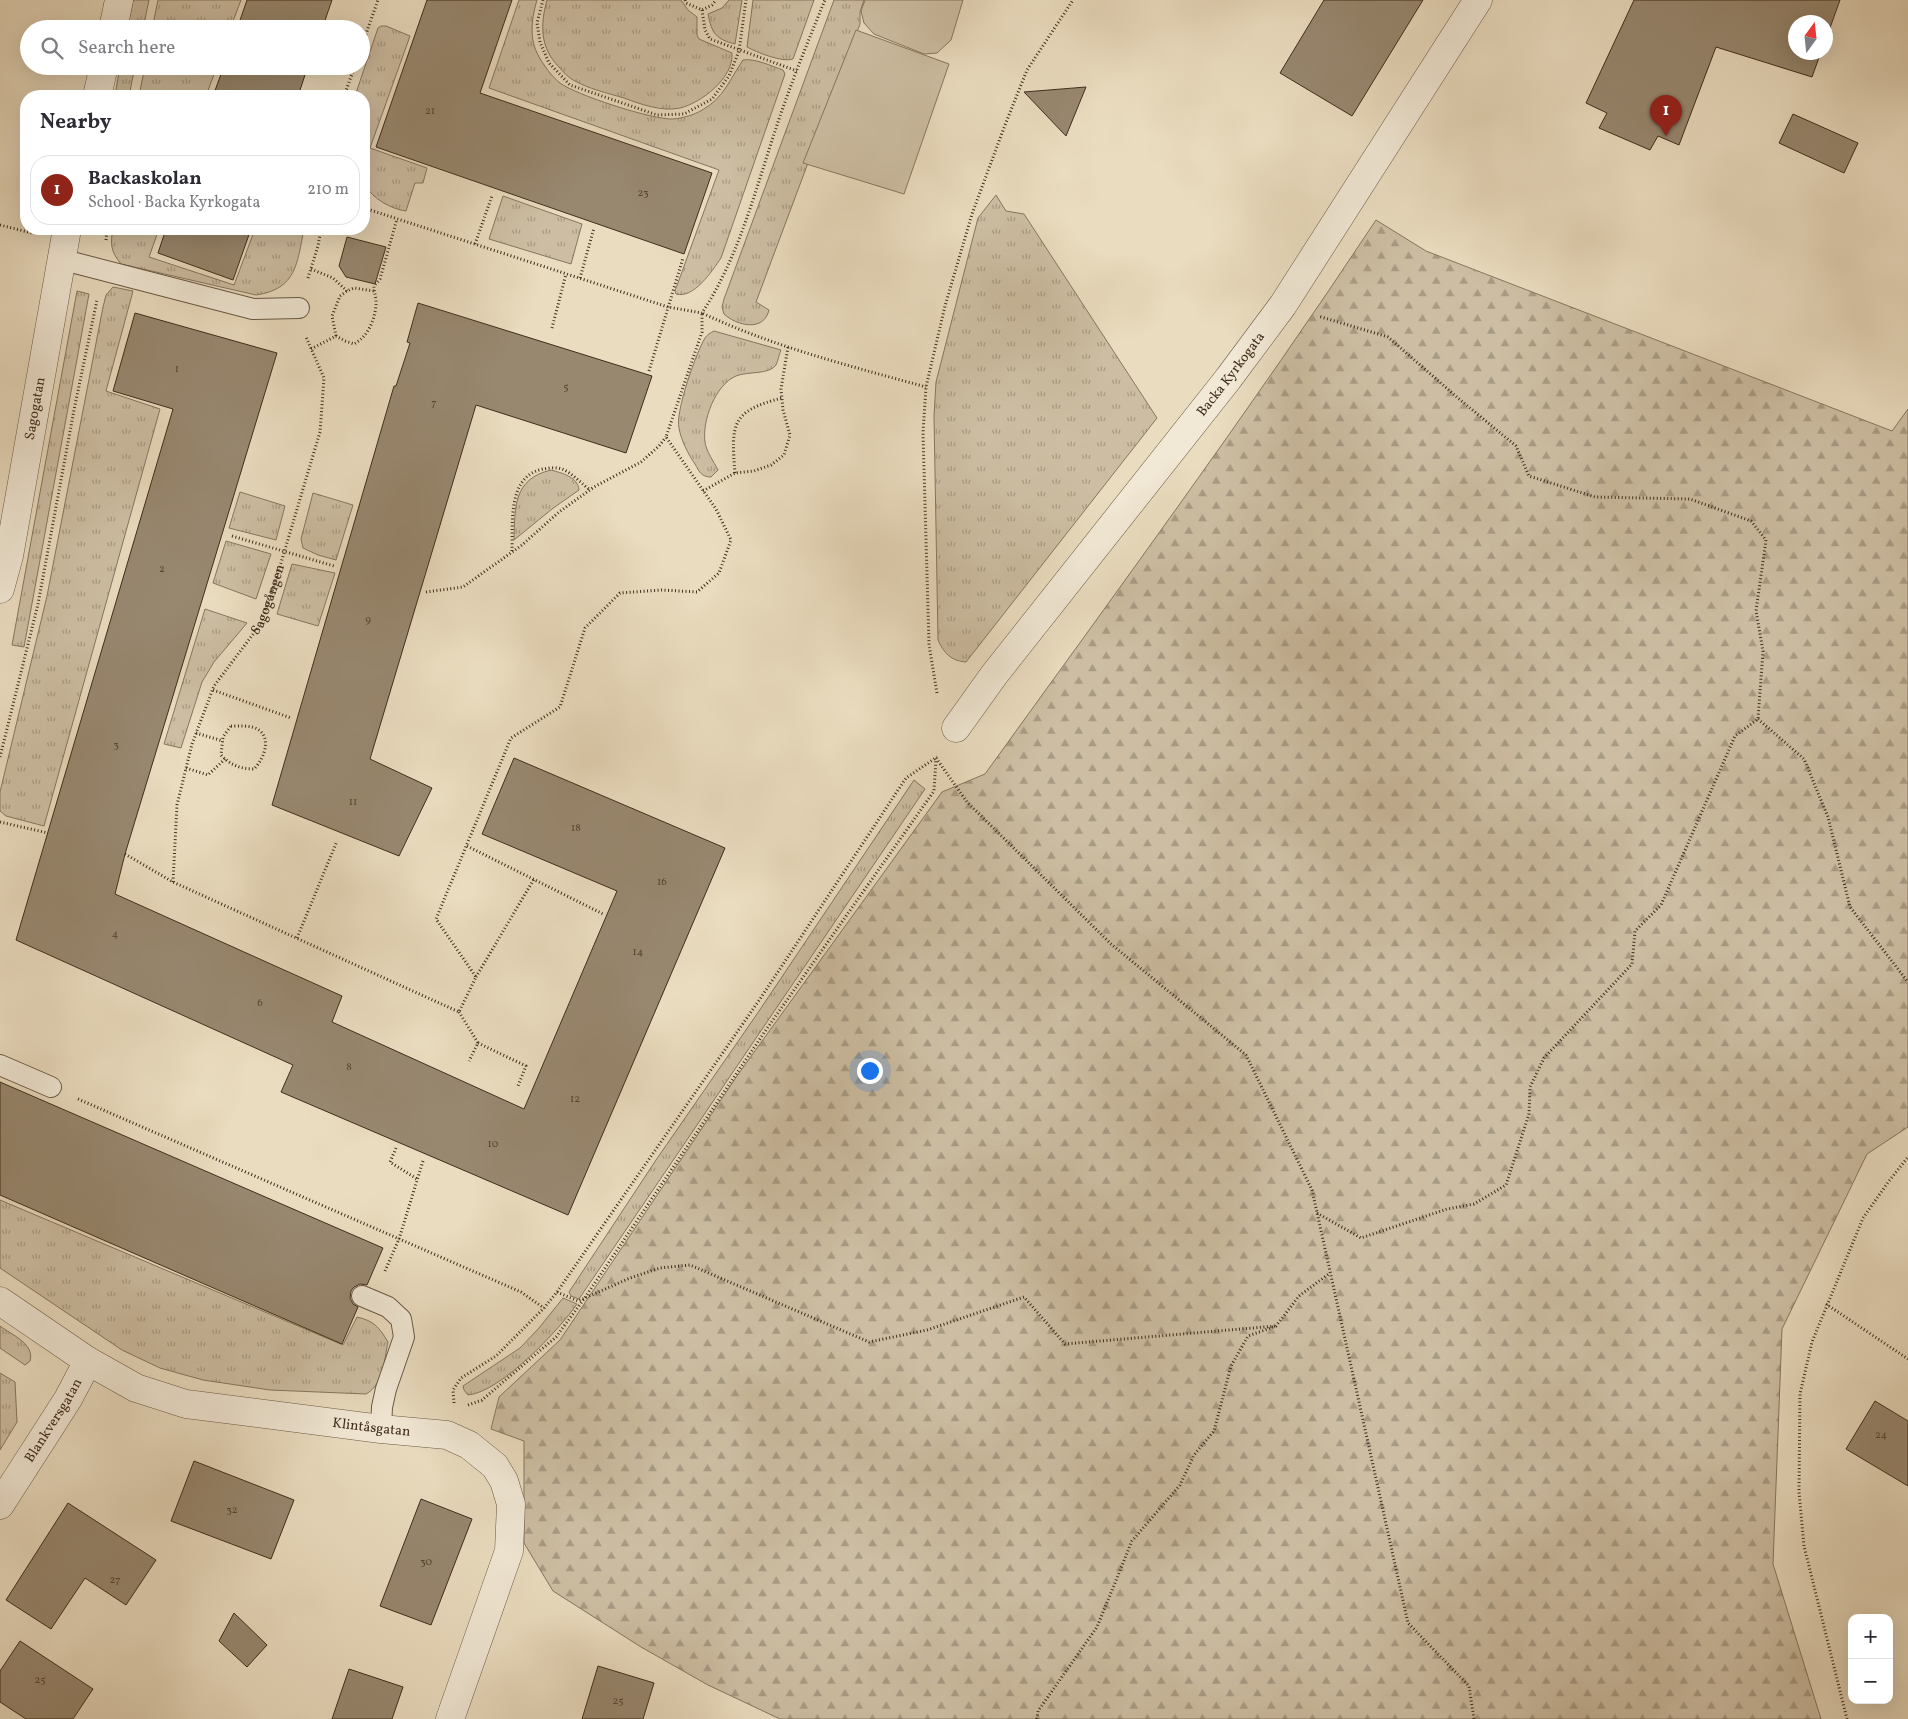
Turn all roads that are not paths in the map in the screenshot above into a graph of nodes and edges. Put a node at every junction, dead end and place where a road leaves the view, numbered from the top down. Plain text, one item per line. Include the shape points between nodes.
1 (119, 0) edge
2 (1478, 0) edge
3 (115, 20) edge
4 (102, 75) edge
5 (98, 90) edge
6 (66, 235) edge
7 (60, 259) junction
8 (299, 308) road end
9 (0, 589) edge
10 (956, 728) road end
11 (0, 1065) edge
12 (51, 1088) road end
13 (368, 1298) road end
14 (0, 1301) edge
15 (88, 1361) junction
16 (381, 1429) junction
17 (0, 1505) edge
18 (450, 1719) edge

1 - 3 street
2 - 10 street, Backa Kyrkogata via 1283,305
4 - 5 street
6 - 7 street, Sagogatan
7 - 8 lane via 253,309
7 - 9 street, Sagogatan via 9,556
11 - 12 lane
13 - 16 lane via 388,1307 401,1319 404,1337 386,1389
14 - 15 street, Klintåsgatan
15 - 16 street, Klintåsgatan via 136,1388 186,1404
15 - 17 street, Blankversgatan via 64,1406
16 - 18 street, Klintåsgatan via 447,1435 469,1445 495,1466 511,1504 509,1551

